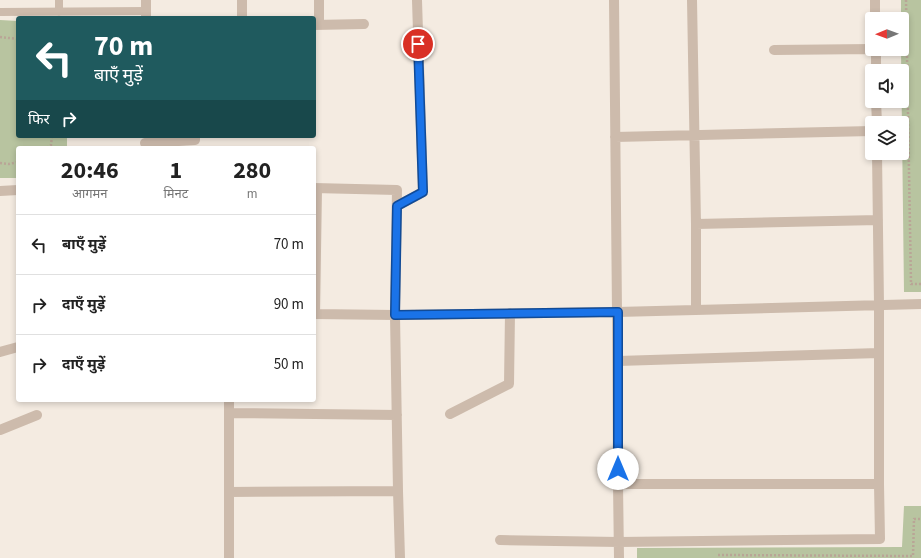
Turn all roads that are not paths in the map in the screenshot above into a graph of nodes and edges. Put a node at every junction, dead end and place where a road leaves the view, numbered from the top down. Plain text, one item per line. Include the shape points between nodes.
1 (59, 0) edge
2 (146, 0) edge
3 (242, 0) edge
4 (319, 0) edge
5 (417, 0) edge
6 (614, 0) edge
7 (692, 0) edge
8 (875, 0) edge
9 (0, 12) edge
10 (59, 12) junction
11 (875, 12) edge
12 (146, 15) edge
13 (242, 16) edge
14 (364, 24) dead end
15 (317, 25) edge
16 (865, 49) edge
17 (774, 50) dead end
18 (865, 131) edge
19 (694, 135) junction
20 (615, 137) junction
21 (195, 138) edge
22 (145, 142) edge
23 (877, 160) edge
24 (316, 188) edge
25 (16, 190) edge
26 (0, 191) edge
27 (397, 206) junction
28 (878, 220) junction
29 (696, 224) junction
30 (921, 304) edge
31 (879, 305) junction
32 (696, 310) junction
33 (618, 312) junction
34 (510, 313) junction
35 (316, 314) edge
36 (395, 315) junction
37 (16, 348) edge
38 (0, 352) edge
39 (879, 352) junction
40 (618, 361) junction
41 (229, 402) edge
42 (229, 413) junction
43 (450, 414) dead end
44 (37, 415) dead end
45 (397, 415) junction
46 (0, 430) edge
47 (618, 484) junction
48 (878, 484) junction
49 (398, 491) junction
50 (229, 492) junction
51 (500, 540) dead end
52 (619, 542) junction
53 (229, 558) edge
54 (400, 558) edge
55 (619, 558) edge

1 - 10 lane
2 - 12 street
3 - 13 street
4 - 15 street
5 - 27 street via 423,192
6 - 20 street
7 - 19 street
8 - 11 street
9 - 10 lane
10 - 12 lane
14 - 15 street
16 - 17 street
18 - 19 street
19 - 20 street
19 - 29 street
20 - 33 street
21 - 22 street
23 - 28 street
24 - 27 street via 397,190
25 - 26 street
27 - 36 street
28 - 29 street
28 - 31 street
29 - 32 street
30 - 31 street
31 - 32 street
31 - 39 street
32 - 33 street
33 - 34 street
33 - 40 street
34 - 36 street
34 - 43 street via 509,384
35 - 36 street
36 - 45 street
37 - 38 street
39 - 40 street
39 - 48 street
40 - 47 street
41 - 42 street
42 - 45 street
42 - 50 street
44 - 46 street
45 - 49 street
47 - 48 street
47 - 52 street
48 - 52 street via 880,539
49 - 50 street
49 - 54 street
50 - 53 street
51 - 52 street
52 - 55 street

